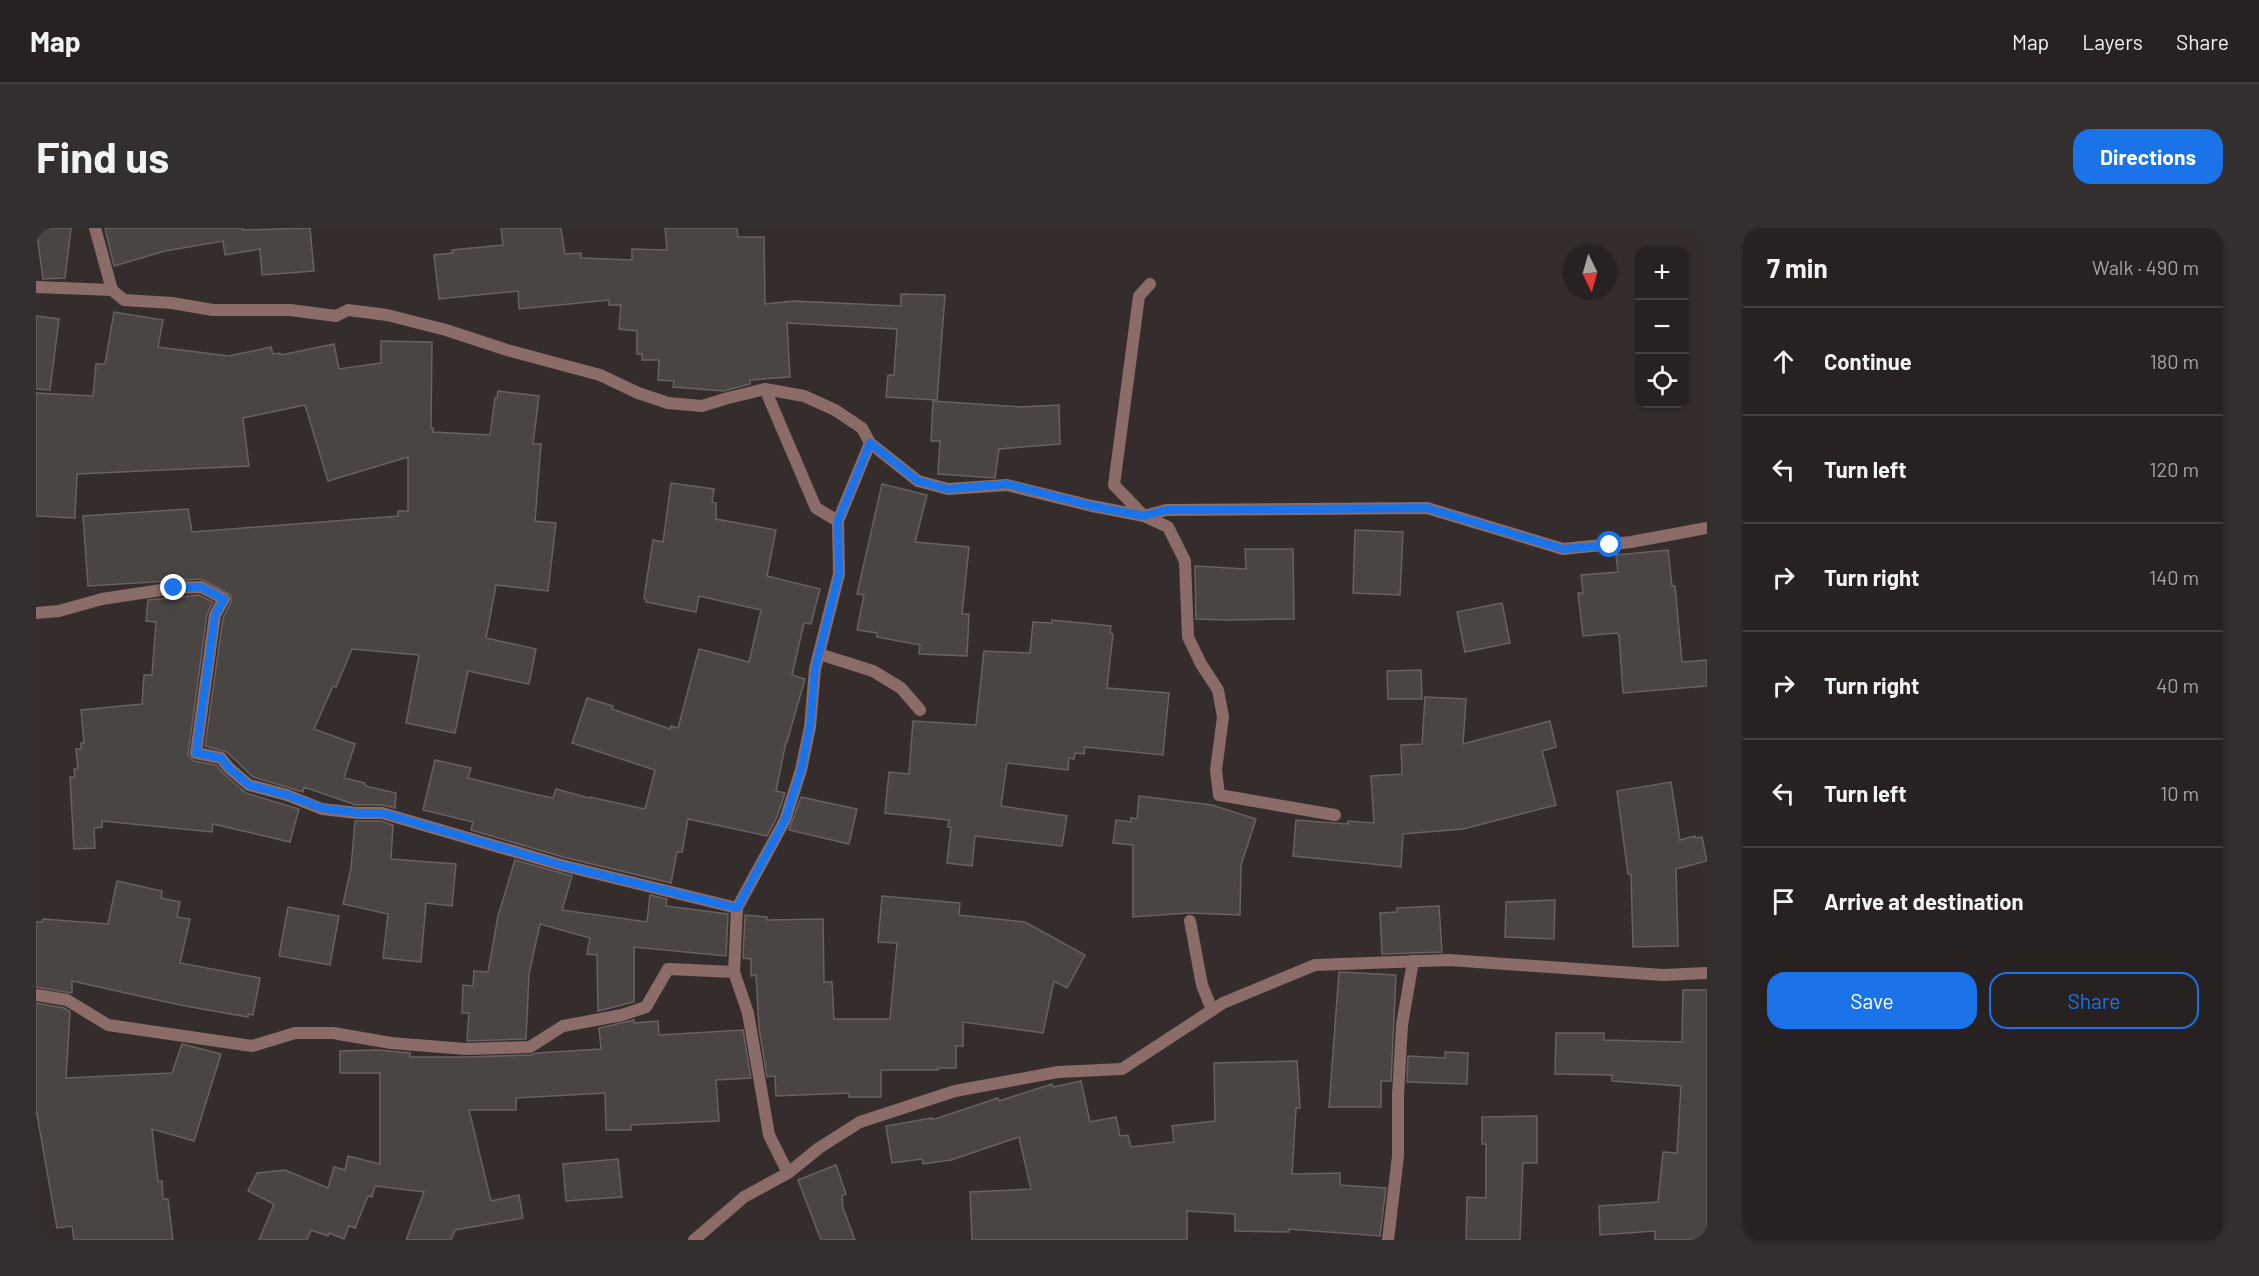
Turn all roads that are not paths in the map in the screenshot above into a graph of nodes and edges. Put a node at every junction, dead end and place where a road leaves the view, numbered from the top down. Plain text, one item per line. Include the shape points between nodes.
1 (95, 228) edge
2 (1150, 284) dead end
3 (36, 287) edge
4 (112, 290) junction
5 (765, 389) junction
6 (870, 443) junction
7 (1144, 516) junction
8 (838, 521) junction
9 (1707, 528) edge
10 (36, 614) edge
11 (819, 654) junction
12 (920, 710) dead end
13 (1335, 815) dead end
14 (737, 908) junction
15 (1190, 921) dead end
16 (1413, 961) junction
17 (734, 972) junction
18 (1707, 973) edge
19 (36, 995) edge
20 (1212, 1010) junction
21 (788, 1173) junction
22 (694, 1240) edge
23 (1388, 1240) edge

1 - 4 street
2 - 7 street via 1138,296 1114,485
3 - 4 street
4 - 5 street via 124,300 213,310 290,310 336,316 348,310 387,315 600,375 668,403 702,406
5 - 6 street via 804,396 835,410 862,428
5 - 8 street via 816,508
6 - 7 street via 918,481 948,489 1007,484
6 - 8 street
7 - 9 street via 1166,510 1427,508 1563,549
7 - 13 street via 1167,527 1185,561 1188,637 1218,690 1223,717 1216,770 1219,795
8 - 11 street via 839,574
10 - 14 street via 102,599 201,587 224,599 215,615 196,753 221,758 249,785 322,808 382,813 561,865
11 - 12 street via 873,671 901,688
11 - 14 street via 810,727 785,820
14 - 17 street
15 - 20 street via 1202,985
16 - 18 street via 1504,963 1663,975
16 - 20 street via 1315,966
16 - 23 street via 1402,1025 1398,1156
17 - 19 street via 668,969 646,1007 622,1016 563,1026 530,1047 391,1043 333,1033 295,1033 252,1046 108,1025 67,1000
17 - 21 street via 748,1013 769,1135
20 - 21 street via 1122,1069 1058,1072 955,1091 905,1106 860,1122
21 - 22 street via 744,1197

